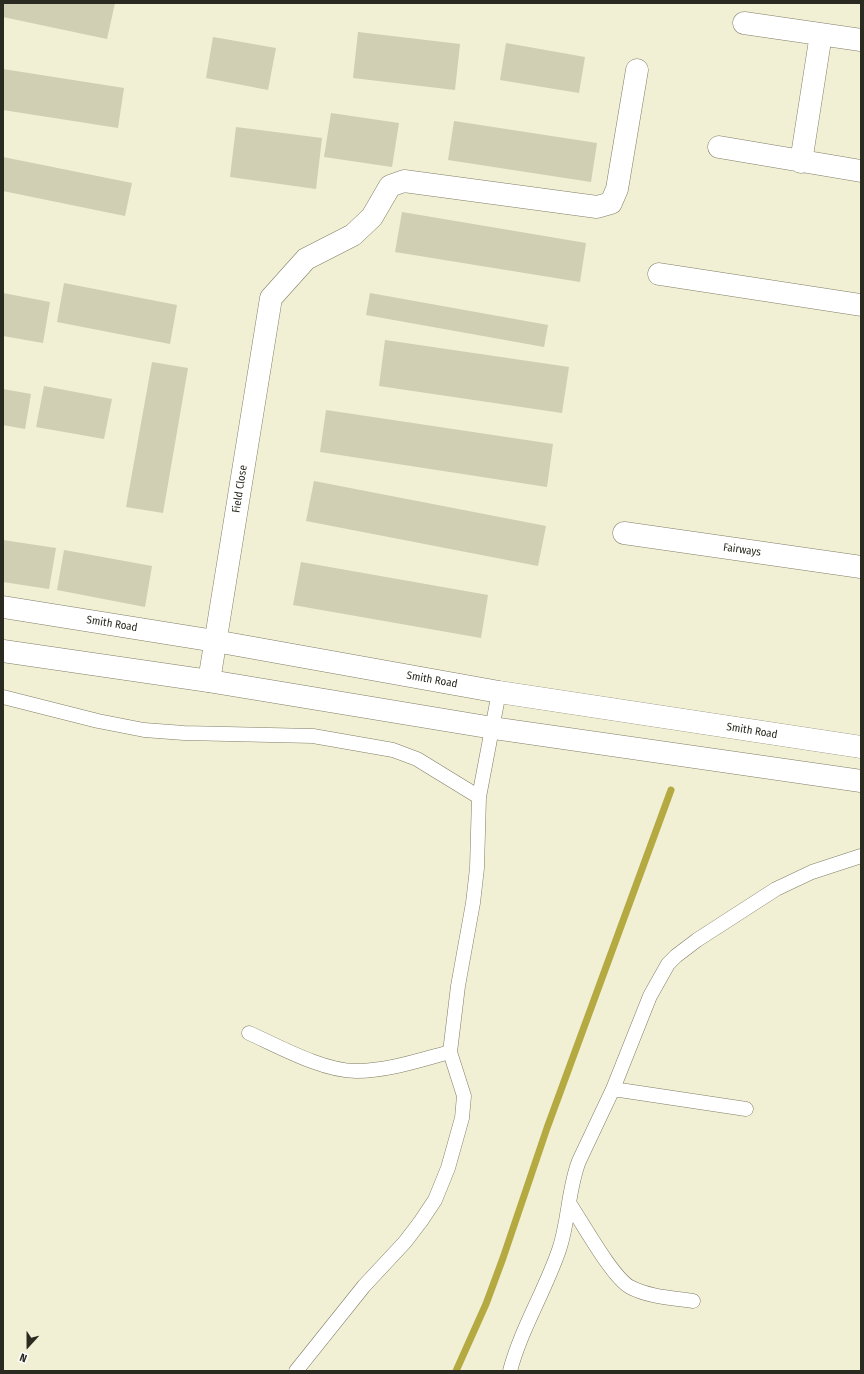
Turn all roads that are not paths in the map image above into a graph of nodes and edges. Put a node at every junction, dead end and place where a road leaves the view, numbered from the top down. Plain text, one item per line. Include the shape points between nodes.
1 (744, 23) dead end
2 (821, 34) junction
3 (861, 40) edge
4 (637, 70) dead end
5 (719, 147) dead end
6 (801, 162) junction
7 (861, 171) edge
8 (659, 274) dead end
9 (861, 305) edge
10 (624, 533) dead end
11 (861, 567) edge
12 (3, 607) edge
13 (215, 641) junction
14 (3, 651) edge
15 (209, 680) junction
16 (499, 692) junction
17 (3, 697) edge
18 (493, 728) junction
19 (861, 747) edge
20 (861, 781) edge
21 (479, 797) junction
22 (861, 856) edge
23 (249, 1033) dead end
24 (450, 1052) junction
25 (613, 1089) junction
26 (746, 1109) dead end
27 (569, 1203) junction
28 (693, 1301) dead end
29 (296, 1371) edge
30 (510, 1371) edge

1 - 2 street
2 - 3 street
2 - 6 street
4 - 13 street, Field Close via 618,189 611,203 597,207 404,181 390,186 372,217 352,235 306,259 271,298
5 - 6 street
6 - 7 street
8 - 9 street
10 - 11 street, Fairways
12 - 13 street, Smith Road
13 - 15 street, Field Close
13 - 16 street, Smith Road
14 - 15 street
15 - 18 street
16 - 18 lane
16 - 19 street, Smith Road
17 - 21 lane via 144,730 313,736 393,750 417,759
18 - 20 street
18 - 21 lane
21 - 24 lane via 477,875
22 - 25 lane via 790,881 676,956 661,974 650,996
23 - 24 lane via 312,1060 339,1069 356,1071 404,1064
24 - 29 lane via 464,1096 462,1118 448,1168 435,1200 405,1242 364,1286
25 - 26 lane
25 - 27 lane via 575,1171
27 - 28 lane via 616,1275 630,1286 653,1295
27 - 30 lane via 559,1251

